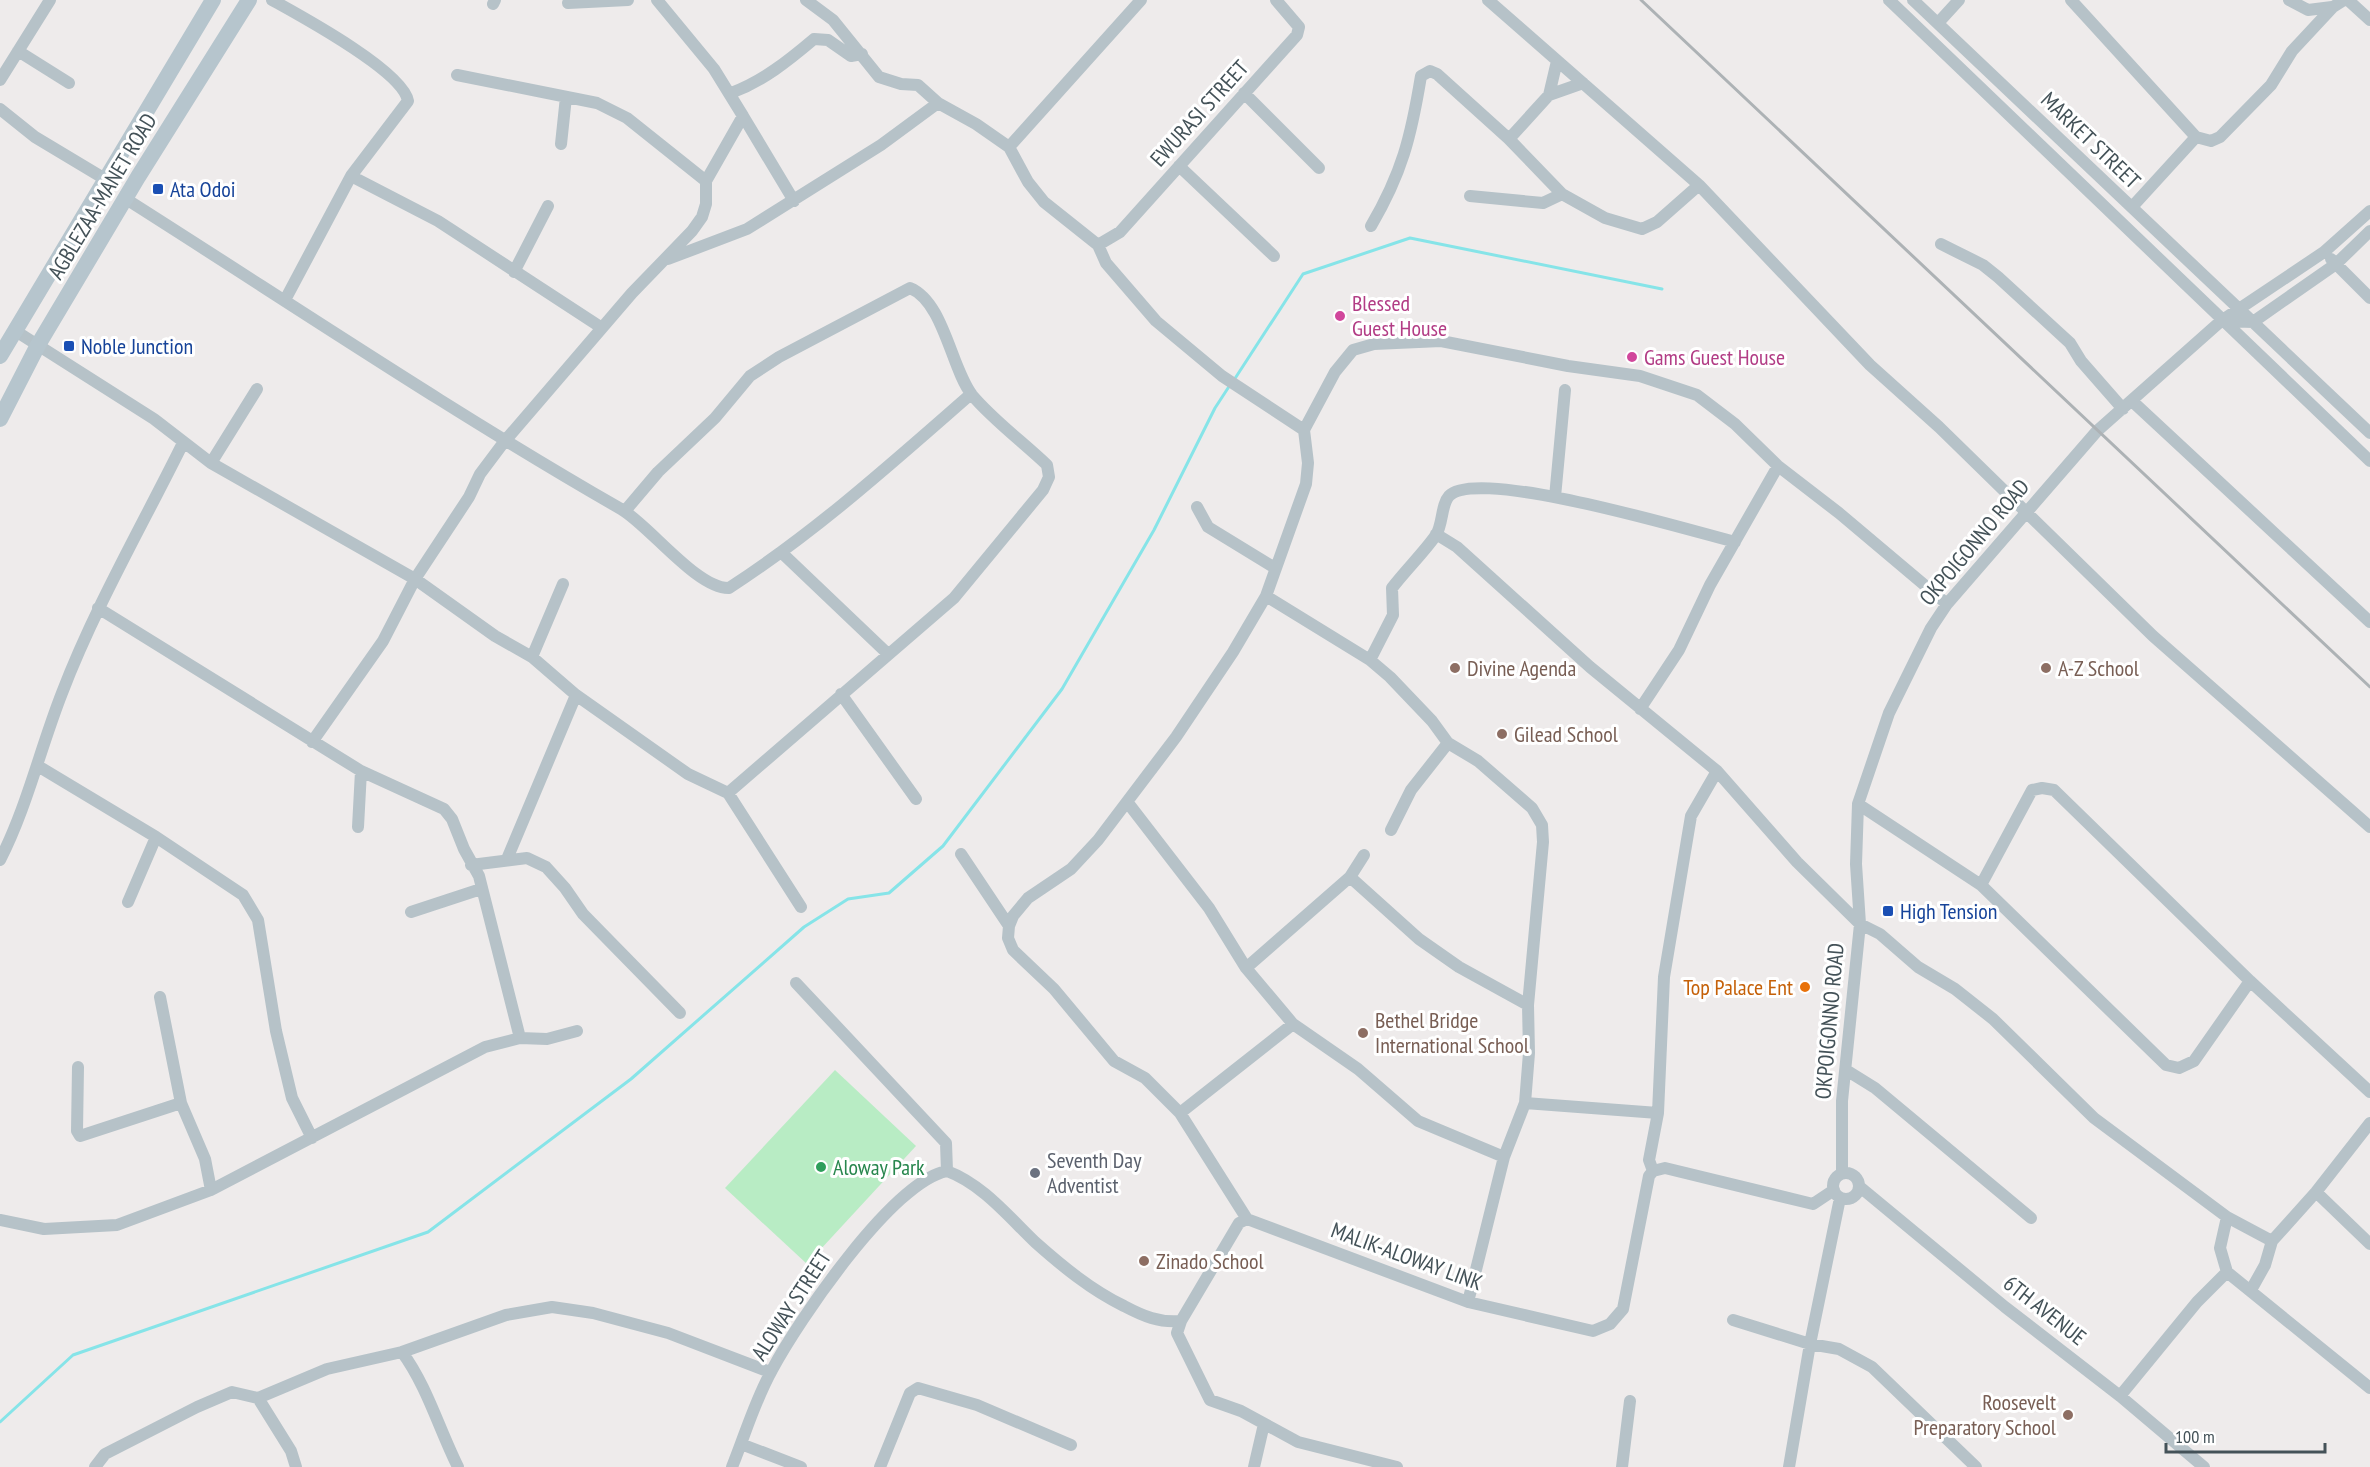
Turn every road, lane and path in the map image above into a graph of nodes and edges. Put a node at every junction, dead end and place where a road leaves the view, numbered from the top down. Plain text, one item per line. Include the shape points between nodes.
1 (50, 0) edge
2 (213, 0) edge
3 (249, 0) edge
4 (272, 0) edge
5 (628, 0) edge
6 (657, 0) edge
7 (806, 0) edge
8 (1141, 0) edge
9 (1276, 0) edge
10 (1488, 0) edge
11 (1890, 0) edge
12 (1913, 0) edge
13 (1959, 0) edge
14 (2072, 0) edge
15 (2289, 0) edge
16 (2342, 2) edge
17 (568, 3) dead end
18 (2370, 20) edge
19 (1938, 23) junction
20 (18, 51) junction
21 (862, 54) junction
22 (1557, 61) junction
23 (457, 75) dead end
24 (0, 80) edge
25 (69, 83) dead end
26 (1583, 83) junction
27 (731, 93) junction
28 (1244, 93) junction
29 (1549, 95) junction
30 (566, 98) junction
31 (938, 103) junction
32 (0, 109) edge
33 (743, 116) junction
34 (2196, 136) junction
35 (1509, 139) junction
36 (561, 144) dead end
37 (1009, 147) junction
38 (1179, 166) junction
39 (1320, 168) dead end
40 (351, 176) junction
41 (105, 179) junction
42 (706, 181) junction
43 (1699, 185) junction
44 (1562, 194) junction
45 (1470, 196) dead end
46 (126, 199) junction
47 (794, 201) junction
48 (548, 206) dead end
49 (2132, 207) junction
50 (2370, 211) edge
51 (1371, 226) dead end
52 (2370, 231) edge
53 (1941, 244) dead end
54 (1098, 245) junction
55 (2324, 252) junction
56 (1274, 256) dead end
57 (664, 260) junction
58 (2336, 264) junction
59 (514, 272) junction
60 (2370, 298) edge
61 (285, 300) junction
62 (2241, 309) junction
63 (2221, 321) junction
64 (2254, 323) junction
65 (602, 328) junction
66 (14, 330) junction
67 (2240, 339) junction
68 (38, 345) junction
69 (0, 356) edge
70 (257, 389) dead end
71 (1565, 390) dead end
72 (971, 394) junction
73 (2128, 405) junction
74 (0, 419) edge
75 (1304, 430) junction
76 (2370, 433) edge
77 (504, 442) junction
78 (183, 443) junction
79 (2370, 461) edge
80 (211, 463) junction
81 (1778, 466) junction
82 (1556, 497) junction
83 (1197, 507) dead end
84 (2026, 511) junction
85 (625, 512) junction
86 (1436, 534) junction
87 (1735, 542) junction
88 (782, 553) junction
89 (1275, 568) junction
90 (415, 579) junction
91 (563, 584) dead end
92 (1266, 596) junction
93 (1947, 604) junction
94 (98, 608) junction
95 (2370, 622) edge
96 (888, 654) junction
97 (532, 657) junction
98 (1370, 660) junction
99 (841, 694) junction
100 (576, 695) junction
101 (1640, 709) junction
102 (312, 742) junction
103 (1448, 743) junction
104 (38, 766) junction
105 (361, 771) junction
106 (1717, 771) junction
107 (728, 793) junction
108 (916, 799) dead end
109 (1128, 803) junction
110 (1858, 804) junction
111 (358, 827) dead end
112 (2370, 827) edge
113 (1391, 830) dead end
114 (156, 837) junction
115 (961, 854) dead end
116 (1364, 855) dead end
117 (507, 859) junction
118 (0, 860) edge
119 (471, 865) junction
120 (1350, 877) junction
121 (1981, 885) junction
122 (481, 889) junction
123 (128, 902) dead end
124 (801, 907) dead end
125 (411, 912) dead end
126 (1860, 924) junction
127 (1009, 926) junction
128 (1246, 968) junction
129 (2250, 981) junction
130 (795, 983) dead end
131 (160, 997) dead end
132 (1528, 1005) junction
133 (680, 1013) dead end
134 (1293, 1024) junction
135 (577, 1031) dead end
136 (520, 1038) junction
137 (78, 1067) dead end
138 (1846, 1070) junction
139 (2370, 1092) edge
140 (181, 1103) junction
141 (1525, 1103) junction
142 (1180, 1113) junction
143 (1658, 1113) junction
144 (2370, 1123) edge
145 (312, 1138) junction
146 (1504, 1157) junction
147 (946, 1171) junction
148 (1653, 1171) junction
149 (1842, 1173) junction
150 (1860, 1187) junction
151 (210, 1190) junction
152 (2316, 1192) junction
153 (1837, 1194) junction
154 (2227, 1217) junction
155 (2031, 1218) dead end
156 (1247, 1219) junction
157 (0, 1220) edge
158 (2272, 1241) junction
159 (2370, 1244) edge
160 (2226, 1272) junction
161 (2251, 1290) junction
162 (1468, 1302) junction
163 (1733, 1320) dead end
164 (1181, 1321) junction
165 (1810, 1344) junction
166 (402, 1352) junction
167 (770, 1372) junction
168 (2370, 1388) edge
169 (2120, 1396) junction
170 (258, 1398) junction
171 (1630, 1401) dead end
172 (1264, 1424) junction
173 (741, 1444) junction
174 (1071, 1445) dead end
175 (96, 1467) edge
176 (296, 1467) edge
177 (458, 1467) edge
178 (732, 1467) edge
179 (801, 1467) edge
180 (880, 1467) edge
181 (1254, 1467) edge
182 (1397, 1467) edge
183 (1622, 1467) edge
184 (1789, 1467) edge
185 (1976, 1467) edge
186 (2204, 1467) edge

1 - 20 street
2 - 41 main road, AGBLEZAA-MANET ROAD
3 - 46 main road, AGBLEZAA-MANET ROAD
4 - 40 street via 335,34 407,95 404,108
5 - 17 street
6 - 27 street
7 - 21 street via 833,20
8 - 37 street
9 - 28 street, EWURASI STREET via 1299,27 1297,35
10 - 22 street
11 - 63 street, MARKET STREET
12 - 19 street, MARKET STREET
13 - 19 street
14 - 34 street
15 - 16 street via 2308,10
16 - 18 street
16 - 34 street via 2292,51 2271,85 2220,137 2211,141
19 - 49 street, MARKET STREET
20 - 24 street
20 - 25 street
21 - 27 street via 851,56 828,40 814,39 782,66
21 - 31 street via 879,77 918,85
22 - 26 street
22 - 29 street
23 - 30 street
26 - 29 street
26 - 43 street
27 - 33 street
28 - 38 street, EWURASI STREET
28 - 39 street
29 - 35 street
30 - 36 street
30 - 42 street via 597,104 627,118
31 - 37 street
31 - 47 street
32 - 41 street via 35,137
33 - 42 street
33 - 47 street
34 - 49 street
35 - 44 street
35 - 51 street via 1437,74 1425,72 1420,76 1403,163
37 - 54 street via 1028,183 1044,202
38 - 54 street, EWURASI STREET via 1120,232
38 - 56 street
40 - 59 street via 438,221
40 - 61 street
41 - 66 main road, AGBLEZAA-MANET ROAD
42 - 57 street via 702,217
43 - 44 street via 1657,222 1642,229 1605,218
43 - 84 street via 1869,365
44 - 45 street via 1543,204
46 - 61 street
46 - 68 main road, AGBLEZAA-MANET ROAD
47 - 57 street via 747,229
48 - 59 street
49 - 62 street, MARKET STREET
50 - 55 street, OKPOIGONNO ROAD
52 - 58 street
53 - 73 street via 1998,277 2070,343 2081,361
54 - 75 street via 1106,263 1143,307 1222,376
55 - 58 street
55 - 62 street, OKPOIGONNO ROAD
57 - 65 street
58 - 60 street
58 - 64 street
59 - 65 street
61 - 77 street
62 - 63 street, OKPOIGONNO ROAD
62 - 64 street, MARKET STREET
63 - 64 street
63 - 67 street, MARKET STREET
63 - 73 street, OKPOIGONNO ROAD
64 - 67 street
64 - 76 street, MARKET STREET
65 - 77 street
66 - 68 street
66 - 69 main road, AGBLEZAA-MANET ROAD
67 - 79 street, MARKET STREET
68 - 74 main road, AGBLEZAA-MANET ROAD
68 - 78 street via 154,419
70 - 80 street
71 - 82 street
72 - 85 street via 924,297 910,288 903,290 750,376
72 - 88 street via 853,498
72 - 96 street via 1047,465 1049,477 1043,490 954,598
73 - 84 street, OKPOIGONNO ROAD via 2097,431
73 - 95 street
75 - 81 street via 1335,372 1353,350 1374,344 1441,341 1640,376 1697,395 1735,424
75 - 89 street via 1306,484
77 - 85 street
77 - 90 street
78 - 80 street
78 - 94 street
80 - 90 street
81 - 87 street
81 - 93 street
82 - 86 street via 1460,489 1448,497
82 - 87 street
83 - 89 street via 1208,527
84 - 93 street, OKPOIGONNO ROAD
84 - 112 street via 2153,636
85 - 88 street via 715,586 729,588
86 - 98 street via 1392,588 1394,615
86 - 101 street via 1457,547
87 - 101 street via 1679,650
88 - 96 street
89 - 92 street
90 - 97 street via 495,636
90 - 102 street via 383,641
91 - 97 street
92 - 98 street
92 - 109 street via 1233,652
93 - 110 street, OKPOIGONNO ROAD via 1889,713
94 - 102 street
94 - 104 street via 61,695
96 - 99 street
97 - 100 street
98 - 103 street via 1432,721
99 - 107 street
99 - 108 street
100 - 107 street via 688,774
100 - 117 street
101 - 106 street
102 - 105 street
103 - 113 street via 1411,790
103 - 132 street via 1502,781 1532,808 1542,825
104 - 114 street
104 - 118 street
105 - 111 street
105 - 119 street via 444,809
106 - 126 street via 1797,862
106 - 143 street, MALIK-ALOWAY LINK via 1691,816 1664,977
107 - 124 street
109 - 127 street via 1071,869 1028,898
109 - 128 street via 1209,908
110 - 121 street
110 - 126 street, OKPOIGONNO ROAD
114 - 123 street
114 - 145 street via 243,895 255,912 292,1098
115 - 127 street
116 - 120 street
117 - 119 street
117 - 133 street via 527,858 546,867 583,914
119 - 122 street via 479,876
120 - 128 street
120 - 132 street via 1419,939 1459,967
121 - 129 street via 2166,1065 2179,1068 2194,1062
121 - 129 street via 2032,790 2054,790
122 - 125 street
122 - 136 street
126 - 138 street, OKPOIGONNO ROAD
126 - 154 street via 1880,934 1918,967 1955,989 1993,1019 2094,1118
127 - 142 street via 1012,950 1054,989 1114,1061 1145,1078
128 - 134 street
129 - 139 street
130 - 147 street via 946,1143
131 - 140 street
132 - 141 street
134 - 142 street
134 - 146 street via 1358,1069 1418,1121
135 - 136 street via 548,1040
136 - 145 street via 484,1047
137 - 140 street via 80,1137
138 - 149 street, OKPOIGONNO ROAD
138 - 155 street via 1875,1088
140 - 151 street via 205,1159
141 - 143 street
141 - 146 street
142 - 156 street
143 - 148 street, MALIK-ALOWAY LINK via 1649,1160
144 - 152 street
145 - 151 street
146 - 162 street
147 - 164 street via 966,1178 1095,1290 1145,1316 1165,1322
147 - 167 street, ALOWAY STREET via 931,1174 848,1256 817,1296
148 - 153 street via 1665,1168 1813,1204
148 - 162 street, MALIK-ALOWAY LINK via 1623,1309 1610,1324 1593,1331
149 - 150 street, 6TH AVENUE via 1857,1177
149 - 153 street via 1833,1183
150 - 153 street via 1853,1198
150 - 169 street, 6TH AVENUE
151 - 157 street via 117,1225 44,1229
152 - 158 street
152 - 159 street
153 - 165 street
154 - 158 street
154 - 160 street via 2220,1248
156 - 162 street, MALIK-ALOWAY LINK
156 - 164 street via 1239,1223
158 - 161 street via 2265,1265
160 - 161 street
160 - 169 street
161 - 168 street
163 - 165 street
164 - 172 street via 1177,1333 1210,1400
165 - 184 street
165 - 185 street via 1839,1349 1872,1366
166 - 167 street via 506,1315 552,1307 593,1313 668,1333
166 - 170 street via 327,1369
166 - 177 street via 418,1373
167 - 173 street, ALOWAY STREET
169 - 186 street, 6TH AVENUE
170 - 175 street via 232,1392 196,1407 105,1454
170 - 176 street via 291,1451
171 - 183 street
172 - 181 street
172 - 182 street via 1298,1442
173 - 178 street, ALOWAY STREET
173 - 179 street
174 - 180 street via 977,1405 918,1388 910,1393

